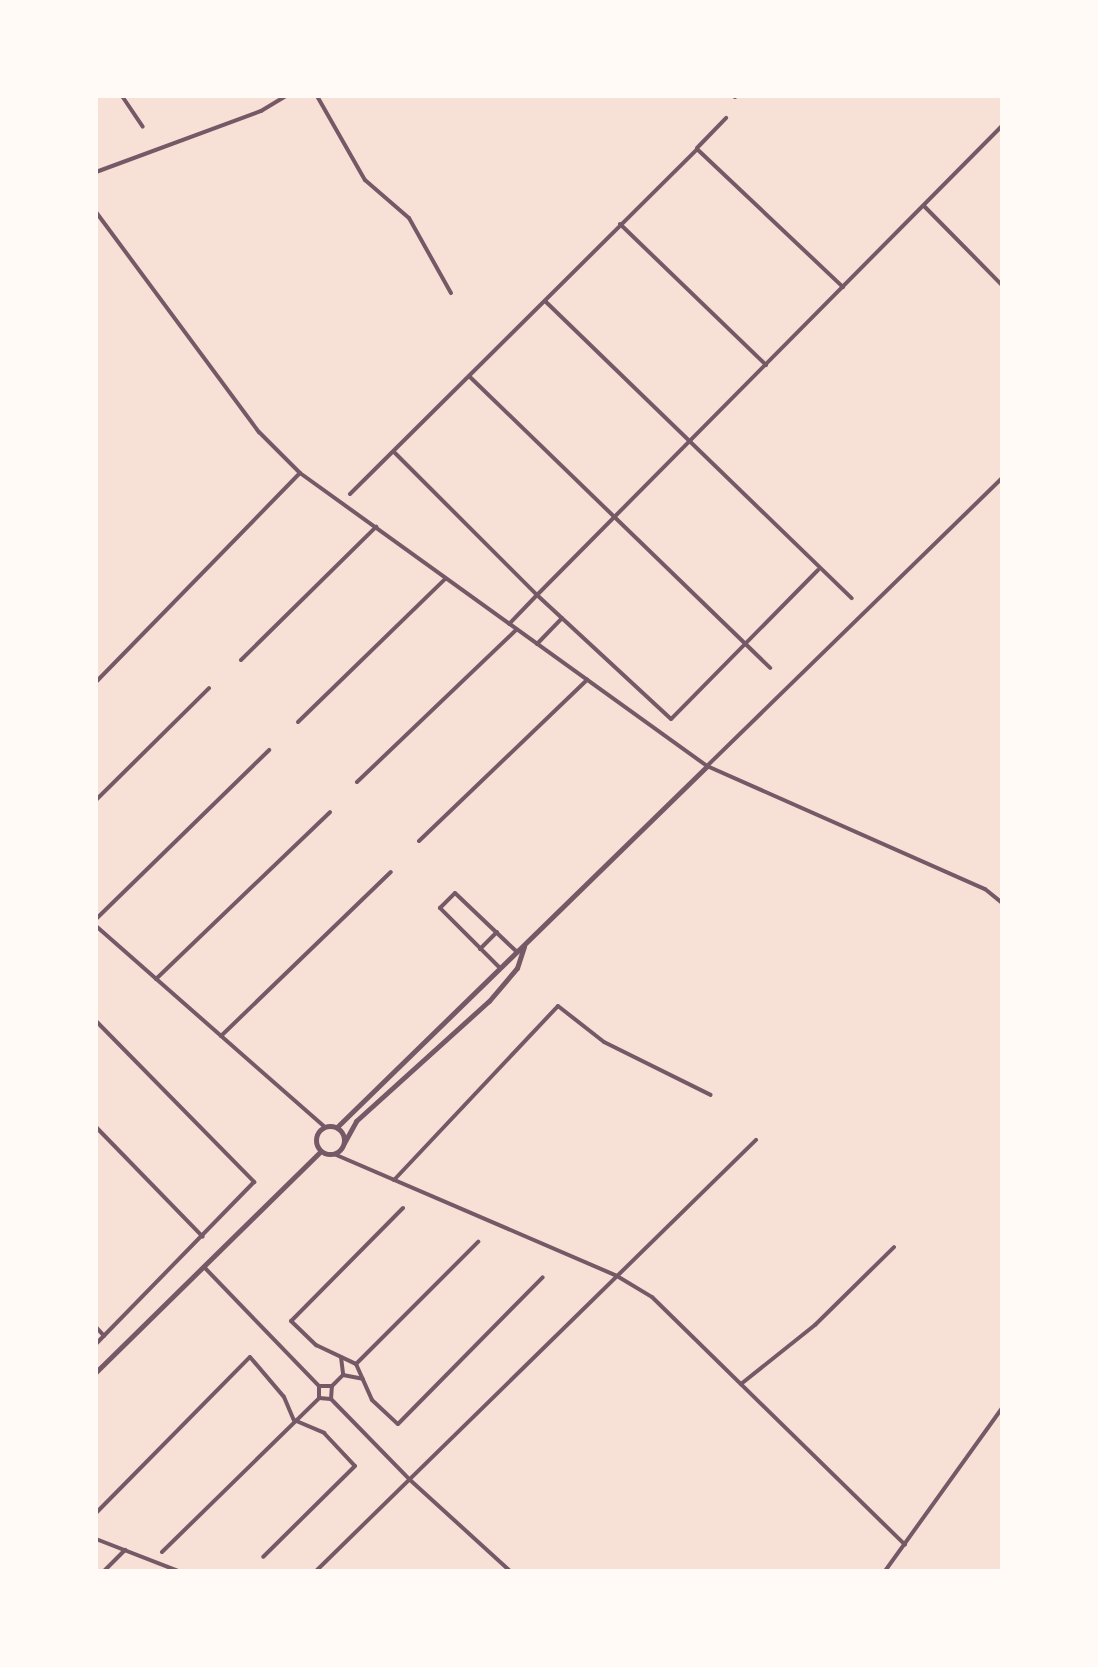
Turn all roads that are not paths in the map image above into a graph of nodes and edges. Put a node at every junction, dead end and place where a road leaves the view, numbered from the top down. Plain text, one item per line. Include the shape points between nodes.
1 (122, 96) edge
2 (286, 96) edge
3 (317, 96) edge
4 (726, 118) dead end
5 (143, 127) dead end
6 (1001, 129) edge
7 (697, 149) junction
8 (96, 172) edge
9 (924, 206) junction
10 (96, 212) edge
11 (620, 224) junction
12 (1002, 285) edge
13 (843, 287) junction
14 (451, 293) dead end
15 (545, 301) junction
16 (766, 365) junction
17 (470, 376) junction
18 (691, 442) junction
19 (394, 453) junction
20 (300, 473) junction
21 (1002, 478) edge
22 (350, 494) dead end
23 (616, 518) junction
24 (376, 527) junction
25 (818, 570) junction
26 (446, 578) junction
27 (537, 595) junction
28 (852, 598) dead end
29 (562, 618) junction
30 (509, 624) junction
31 (517, 629) junction
32 (537, 644) junction
33 (745, 644) junction
34 (241, 660) dead end
35 (770, 668) dead end
36 (587, 680) junction
37 (96, 682) edge
38 (209, 688) dead end
39 (298, 722) dead end
40 (269, 750) dead end
41 (707, 766) junction
42 (357, 782) dead end
43 (96, 800) edge
44 (330, 812) dead end
45 (419, 841) dead end
46 (391, 872) dead end
47 (1002, 903) edge
48 (96, 919) edge
49 (96, 926) edge
50 (497, 932) junction
51 (524, 945) junction
52 (480, 949) junction
53 (517, 952) junction
54 (500, 968) junction
55 (156, 979) junction
56 (96, 1021) edge
57 (221, 1036) junction
58 (711, 1095) dead end
59 (338, 1126) junction
60 (96, 1127) edge
61 (325, 1127) junction
62 (756, 1140) dead end
63 (344, 1143) junction
64 (321, 1151) junction
65 (334, 1154) junction
66 (394, 1180) junction
67 (403, 1208) dead end
68 (203, 1237) junction
69 (478, 1242) dead end
70 (894, 1247) dead end
71 (204, 1267) junction
72 (617, 1276) junction
73 (543, 1277) dead end
74 (96, 1327) edge
75 (104, 1336) junction
76 (96, 1344) edge
77 (341, 1357) junction
78 (356, 1364) junction
79 (96, 1372) edge
80 (343, 1375) junction
81 (363, 1379) junction
82 (741, 1384) junction
83 (319, 1386) junction
84 (332, 1386) junction
85 (319, 1398) junction
86 (331, 1399) junction
87 (1002, 1408) edge
88 (294, 1420) junction
89 (409, 1479) junction
90 (96, 1513) edge
91 (96, 1539) edge
92 (905, 1545) junction
93 (125, 1550) junction
94 (162, 1552) dead end
95 (263, 1557) dead end
96 (104, 1571) edge
97 (178, 1571) edge
98 (316, 1571) edge
99 (510, 1571) edge
100 (885, 1571) edge

1 - 5 street
2 - 8 street via 261,111
3 - 14 street via 365,180 409,218
4 - 7 street
6 - 9 street
7 - 11 street
7 - 13 street
9 - 12 street
9 - 13 street
10 - 20 street via 259,432
11 - 15 street
11 - 16 street
13 - 16 street
15 - 17 street
15 - 18 street
16 - 18 street
17 - 19 street
17 - 23 street
18 - 23 street
18 - 25 street
19 - 22 street
19 - 27 street
20 - 24 street
20 - 37 street
21 - 41 street
23 - 27 street
23 - 33 street
24 - 26 street
24 - 34 street
25 - 28 street
25 - 33 street
26 - 30 street
26 - 39 street
27 - 29 street
27 - 30 street
29 - 32 street
29 - 33 street via 671,719
30 - 31 street
31 - 32 street
31 - 42 street
32 - 36 street
33 - 35 street
36 - 41 street
36 - 45 street
38 - 43 street
40 - 48 street
41 - 47 street via 985,889
41 - 51 street
44 - 55 street
46 - 57 street
49 - 55 street
50 - 52 street
50 - 52 street via 455,893 440,908
50 - 53 street
51 - 53 street
51 - 63 street via 517,968 489,1001 356,1121
52 - 54 street
53 - 54 street
54 - 59 street
55 - 57 street
56 - 68 street via 254,1182
57 - 61 street
58 - 66 street via 604,1042 558,1006
59 - 61 street
59 - 63 street
60 - 68 street
61 - 64 street via 317,1141
62 - 72 street
63 - 65 street
64 - 65 street
64 - 71 street
65 - 66 street
66 - 72 street
67 - 77 street via 291,1321 316,1345
68 - 75 street
69 - 78 street
70 - 82 street via 815,1325
71 - 79 street
71 - 83 street
72 - 82 street via 652,1297
72 - 89 street
73 - 81 street via 398,1424 372,1400
74 - 75 street
75 - 76 street
77 - 78 street
77 - 80 street
78 - 81 street
80 - 81 street
80 - 84 street
82 - 92 street
83 - 84 street
83 - 85 street
84 - 86 street
85 - 86 street
85 - 88 street
86 - 89 street
87 - 92 street
88 - 90 street via 284,1397 250,1357
88 - 94 street
88 - 95 street via 324,1433 355,1466
89 - 98 street
89 - 99 street
91 - 93 street
92 - 100 street
93 - 96 street
93 - 97 street

